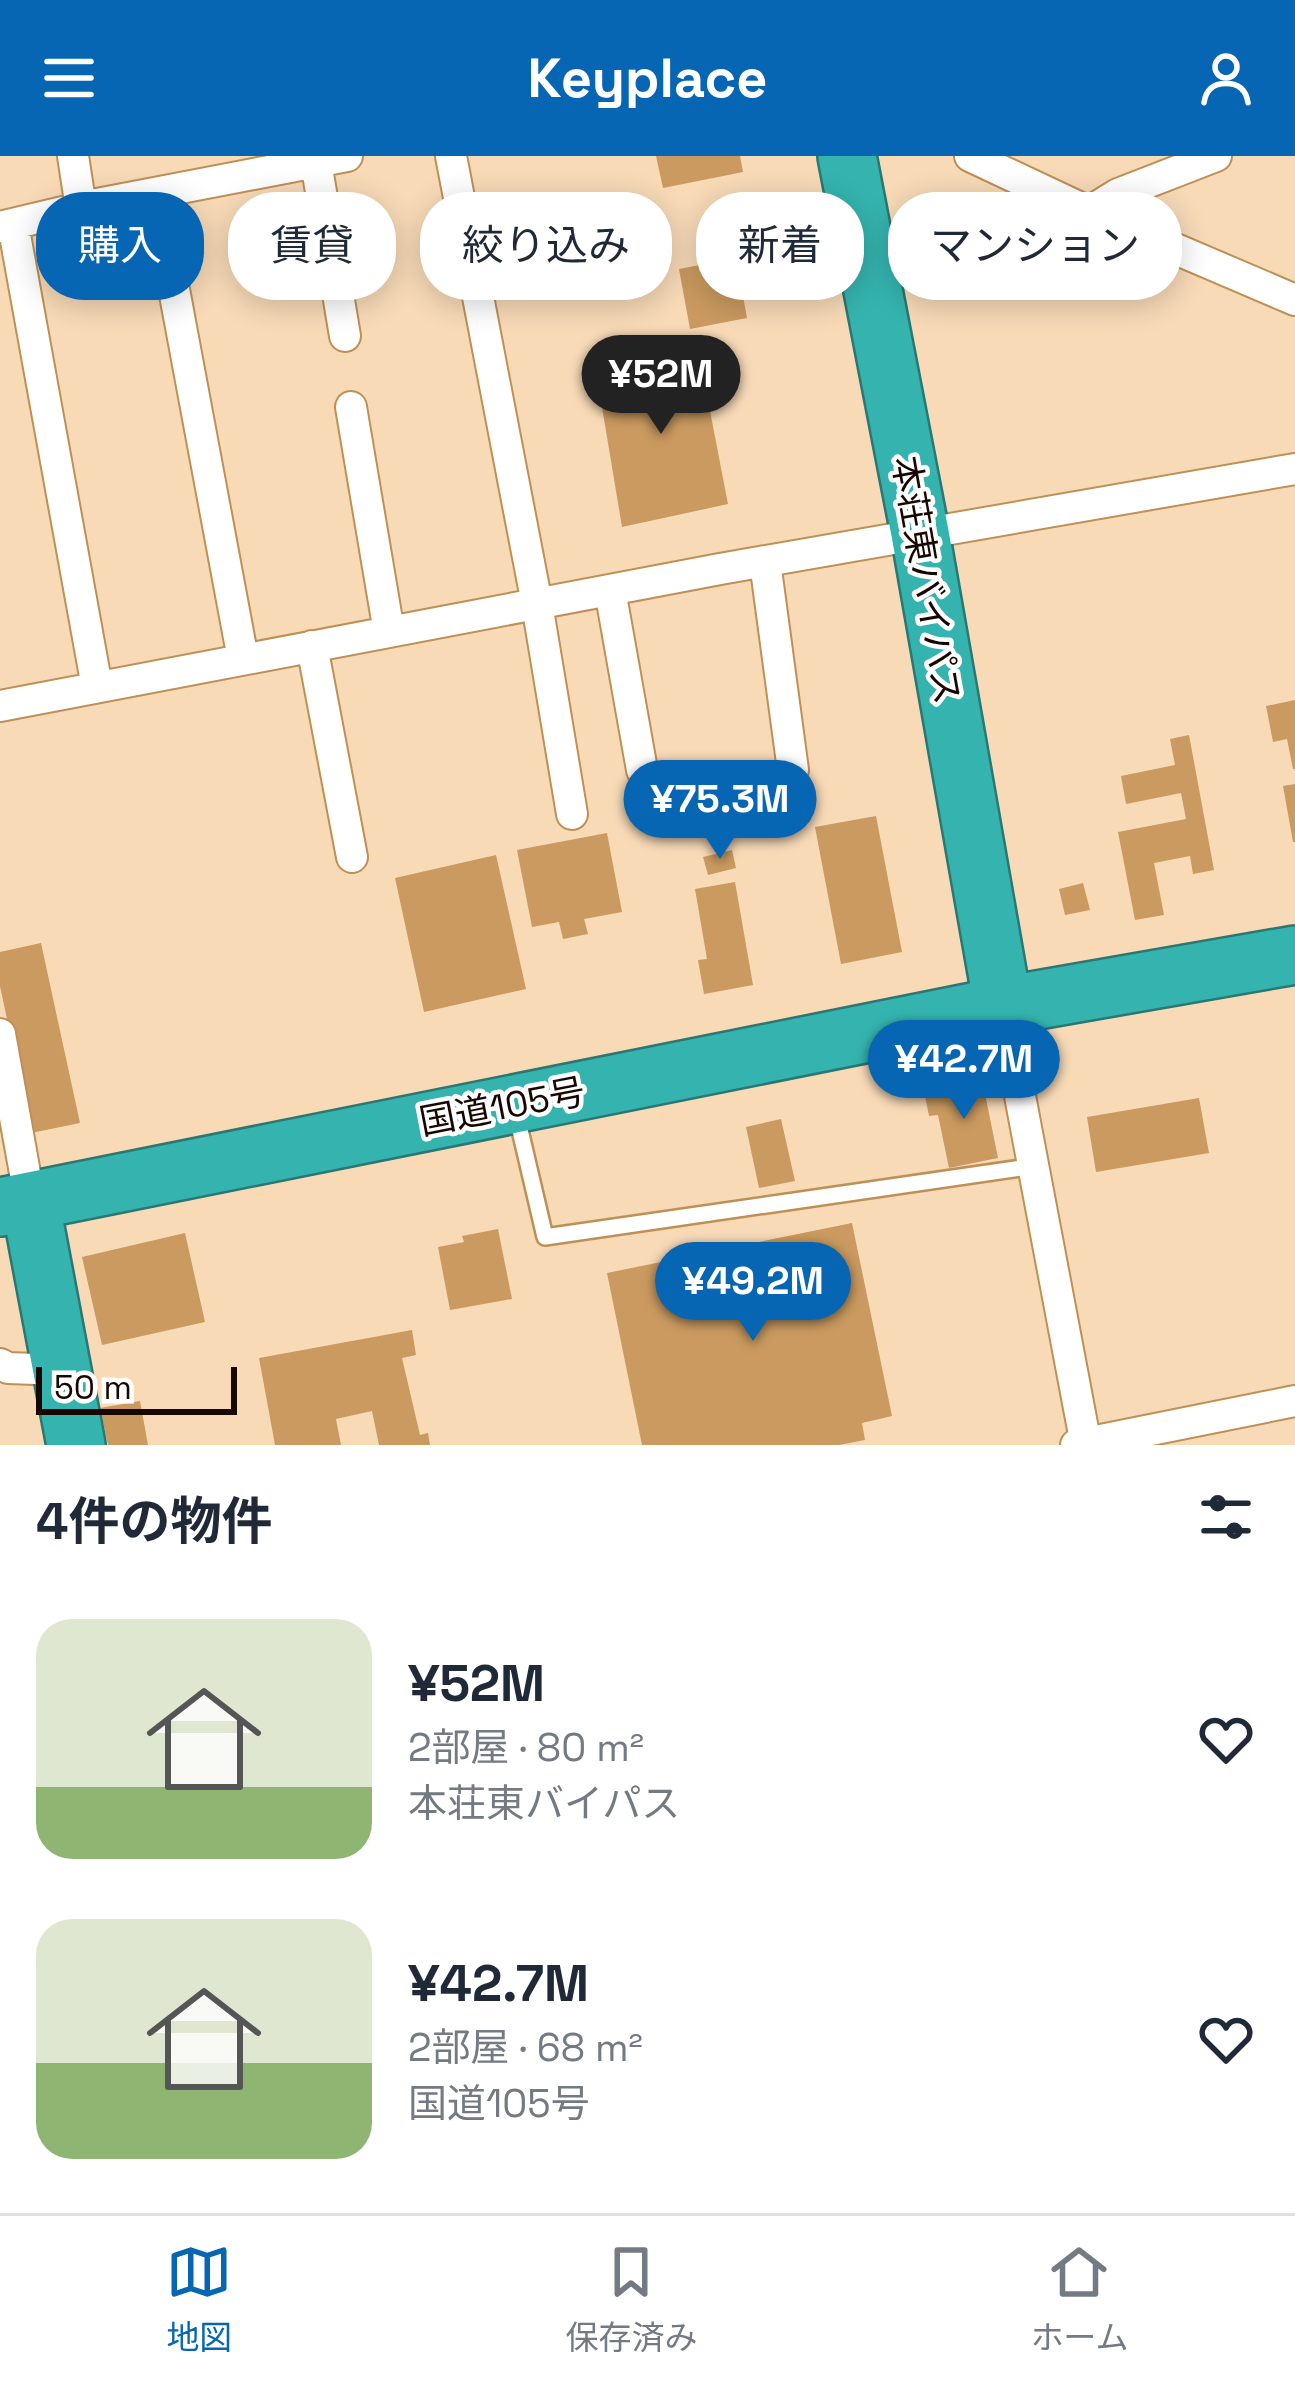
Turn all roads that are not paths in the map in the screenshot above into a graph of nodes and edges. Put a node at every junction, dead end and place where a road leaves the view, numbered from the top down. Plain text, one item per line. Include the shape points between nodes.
1 (73, 156) edge
2 (347, 156) edge
3 (451, 156) edge
4 (847, 156) edge
5 (970, 156) edge
6 (1216, 156) edge
7 (316, 162) junction
8 (1180, 163) edge
9 (225, 168) edge
10 (79, 192) edge
11 (159, 192) edge
12 (1046, 192) edge
13 (1122, 192) edge
14 (7, 226) edge
15 (1182, 252) edge
16 (176, 300) edge
17 (1295, 300) edge
18 (345, 336) dead end
19 (351, 407) dead end
20 (1295, 469) edge
21 (920, 533) junction
22 (765, 562) junction
23 (610, 590) junction
24 (537, 604) junction
25 (389, 632) junction
26 (312, 646) junction
27 (243, 659) junction
28 (97, 687) junction
29 (0, 706) edge
30 (642, 770) dead end
31 (793, 770) dead end
32 (572, 814) dead end
33 (352, 857) dead end
34 (1295, 955) edge
35 (1003, 1006) junction
36 (0, 1034) edge
37 (514, 1104) junction
38 (1035, 1166) junction
39 (15, 1204) edge
40 (0, 1364) edge
41 (63, 1370) junction
42 (1295, 1401) edge
43 (1082, 1444) edge
44 (76, 1445) edge

1 - 10 street
2 - 7 street
3 - 24 street
4 - 21 highway, 本荘東バイパス
5 - 12 street
6 - 8 street
7 - 9 street
7 - 18 street
8 - 13 street
9 - 11 street
14 - 28 street
15 - 17 street
16 - 27 street
19 - 25 street
20 - 21 street
21 - 22 street
21 - 35 highway, 本荘東バイパス
22 - 23 street
22 - 31 street
23 - 24 street
23 - 30 street
24 - 25 street
24 - 32 street
25 - 26 street
26 - 27 street
26 - 33 street
27 - 28 street
28 - 29 street
34 - 35 highway, 国道105号
35 - 37 highway, 国道105号
35 - 38 street
36 - 39 street
37 - 38 lane via 544,1238
37 - 39 highway, 国道105号
38 - 43 street
39 - 41 highway
40 - 41 street
41 - 44 highway
42 - 43 street

